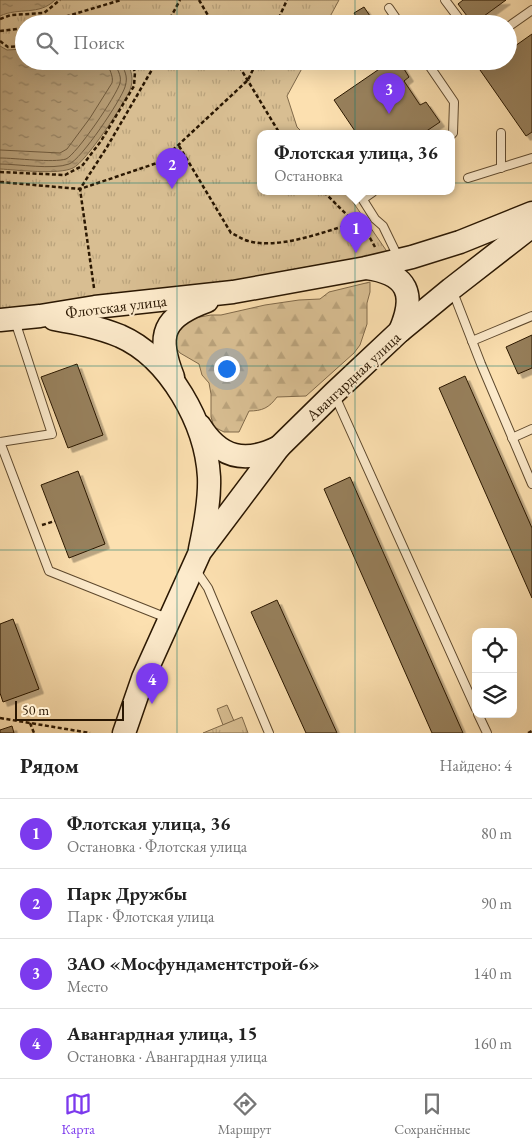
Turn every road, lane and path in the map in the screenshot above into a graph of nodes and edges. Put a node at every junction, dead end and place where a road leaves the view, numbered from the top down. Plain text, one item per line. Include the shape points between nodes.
1 (60, 0) edge
2 (121, 0) edge
3 (180, 0) edge
4 (199, 0) edge
5 (287, 0) edge
6 (445, 0) edge
7 (390, 8) dead end
8 (532, 10) edge
9 (71, 15) edge
10 (172, 15) edge
11 (208, 15) edge
12 (280, 15) edge
13 (394, 15) edge
14 (456, 15) edge
15 (0, 19) edge
16 (517, 21) edge
17 (15, 29) edge
18 (2, 31) edge
19 (0, 42) edge
20 (15, 47) edge
21 (134, 70) edge
22 (152, 70) edge
23 (242, 70) edge
24 (253, 70) edge
25 (432, 70) edge
26 (248, 80) junction
27 (278, 130) edge
28 (453, 130) edge
29 (501, 133) dead end
30 (101, 141) junction
31 (179, 146) junction
32 (107, 147) junction
33 (532, 158) edge
34 (501, 168) junction
35 (0, 172) edge
36 (468, 178) dead end
37 (0, 182) edge
38 (80, 189) junction
39 (327, 195) edge
40 (360, 195) edge
41 (532, 213) edge
42 (354, 223) junction
43 (532, 226) edge
44 (372, 260) junction
45 (400, 260) junction
46 (94, 289) dead end
47 (451, 289) junction
48 (233, 292) junction
49 (40, 316) junction
50 (532, 316) edge
51 (7, 319) edge
52 (400, 331) junction
53 (472, 341) junction
54 (174, 381) junction
55 (334, 393) junction
56 (195, 419) junction
57 (532, 429) edge
58 (512, 438) junction
59 (0, 442) edge
60 (279, 447) junction
61 (532, 484) edge
62 (197, 560) junction
63 (169, 619) junction
64 (472, 700) edge
65 (0, 718) edge
66 (480, 718) edge
67 (30, 723) junction
68 (532, 731) edge
69 (34, 733) edge
70 (90, 733) edge
71 (124, 733) edge
72 (269, 733) edge
73 (487, 733) edge
74 (528, 733) edge

1 - 15 path via 44,12
2 - 9 path
3 - 10 path
4 - 11 path
5 - 12 path
6 - 14 lane
7 - 13 lane
8 - 16 lane
17 - 18 path
19 - 20 path
21 - 30 path via 134,86
22 - 32 path
23 - 26 path
24 - 26 path
25 - 28 lane via 454,102
26 - 27 path
26 - 31 path
29 - 34 lane
30 - 32 path
30 - 35 path via 82,166 65,174
31 - 38 path via 160,162
31 - 42 path via 231,233 246,240 279,243
32 - 38 path
33 - 34 lane
34 - 36 lane
37 - 38 path
38 - 46 path
39 - 42 path
40 - 45 lane
41 - 45 street, Флотская улица via 460,242
42 - 44 path via 370,238
43 - 47 street, Авангардная улица
44 - 45 street, Флотская улица
44 - 48 street, Флотская улица
44 - 52 street, Флотская улица via 392,273 406,292 407,314
47 - 52 street, Авангардная улица
47 - 53 lane
48 - 49 street, Флотская улица
48 - 54 street, Флотская улица via 189,308 175,317 166,330 166,359
49 - 51 street, Флотская улица
49 - 54 street, Авангардная улица via 96,327 122,336 146,353
50 - 53 lane
51 - 59 lane via 52,434
52 - 55 street, Авангардная улица
53 - 58 lane
54 - 56 street, Авангардная улица
55 - 60 street, Авангардная улица
55 - 64 lane
56 - 60 street via 208,439 236,456 264,455
56 - 62 street, Авангардная улица via 209,477 207,511
57 - 58 lane
58 - 61 lane
59 - 63 lane via 49,571
60 - 62 street, Авангардная улица
62 - 63 street, Авангардная улица
62 - 72 lane
63 - 71 street, Авангардная улица via 143,678
65 - 67 path
66 - 73 lane
67 - 69 path
67 - 70 path
68 - 74 path

